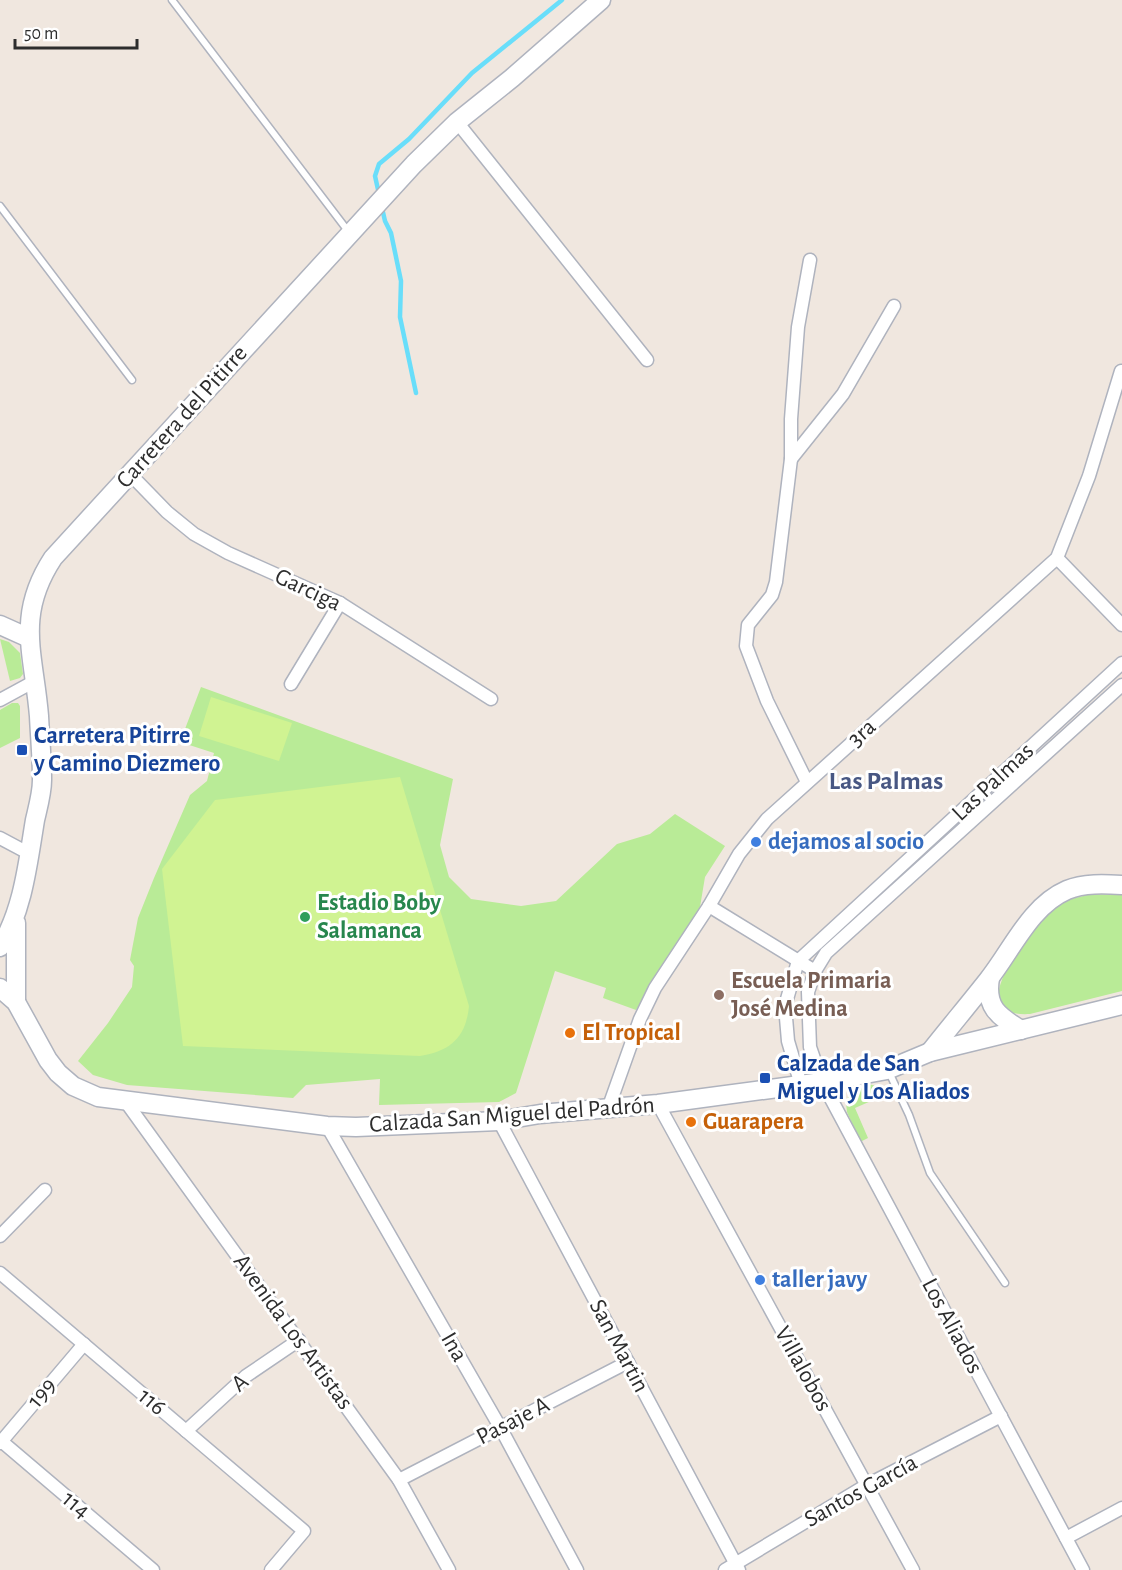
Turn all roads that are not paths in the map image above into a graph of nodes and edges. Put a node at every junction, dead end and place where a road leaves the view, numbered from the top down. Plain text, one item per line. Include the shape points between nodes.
1 (172, 0) edge
2 (601, 0) edge
3 (457, 122) junction
4 (0, 206) edge
5 (350, 234) junction
6 (810, 260) dead end
7 (894, 306) dead end
8 (647, 360) dead end
9 (1121, 371) edge
10 (132, 380) dead end
11 (791, 459) junction
12 (130, 474) junction
13 (1057, 558) junction
14 (340, 603) junction
15 (1122, 624) edge
16 (0, 625) edge
17 (29, 638) junction
18 (1122, 663) edge
19 (35, 681) junction
20 (291, 684) dead end
21 (1122, 685) edge
22 (491, 699) dead end
23 (0, 700) edge
24 (807, 782) junction
25 (0, 838) edge
26 (30, 854) junction
27 (1122, 885) edge
28 (18, 905) junction
29 (709, 906) junction
30 (0, 947) edge
31 (798, 961) junction
32 (814, 971) junction
33 (990, 978) junction
34 (0, 988) edge
35 (1122, 1005) edge
36 (12, 1006) edge
37 (1021, 1030) junction
38 (930, 1052) junction
39 (887, 1070) junction
40 (822, 1082) junction
41 (801, 1085) junction
42 (126, 1101) junction
43 (658, 1104) junction
44 (608, 1109) junction
45 (499, 1121) junction
46 (327, 1126) junction
47 (45, 1190) dead end
48 (0, 1236) edge
49 (0, 1273) edge
50 (1005, 1283) dead end
51 (299, 1340) junction
52 (84, 1344) junction
53 (628, 1362) junction
54 (1000, 1416) junction
55 (500, 1427) junction
56 (186, 1431) junction
57 (0, 1442) edge
58 (399, 1480) junction
59 (867, 1485) junction
60 (1122, 1508) edge
61 (1066, 1538) junction
62 (733, 1568) edge
63 (153, 1570) edge
64 (272, 1570) edge
65 (449, 1570) edge
66 (577, 1570) edge
67 (913, 1570) edge
68 (1083, 1570) edge

1 - 5 lane
2 - 3 main road, Carretera del Pitirre
3 - 5 main road, Carretera del Pitirre
3 - 8 street
4 - 10 lane
5 - 12 main road, Carretera del Pitirre
6 - 11 street via 798,327
7 - 11 street via 843,394
9 - 13 street, 3ra via 1089,476
11 - 24 street via 776,582 772,595 748,625 746,646 767,701
12 - 14 street, Garciga via 166,512 194,534
12 - 17 main road, Carretera del Pitirre via 42,575 33,598
13 - 15 street
13 - 24 street, 3ra
14 - 20 street
14 - 22 street, Garciga
16 - 17 main road
17 - 19 main road, Carretera del Pitirre
18 - 31 street, Las Palmas
19 - 23 street
19 - 26 main road, Carretera del Pitirre via 42,781
21 - 32 street, Las Palmas via 826,952
24 - 29 street, 3ra via 767,819 739,854
25 - 26 street
26 - 28 main road, Carretera del Pitirre
27 - 33 main road, Calzada San Miguel del Padrón via 1067,890 1049,902 1032,917
28 - 30 main road, Carretera del Pitirre
28 - 36 main road
29 - 31 street
29 - 44 street, 3ra via 640,1019
31 - 32 street
31 - 41 street via 785,1006 788,1041
32 - 40 street, Las Palmas via 808,992 810,1047
33 - 37 main road via 991,1004
33 - 38 main road, Calzada San Miguel del Padrón
34 - 36 main road, Calzada San Miguel del Padrón
35 - 37 main road, Calzada San Miguel del Padrón
36 - 42 main road, Calzada San Miguel del Padrón via 48,1060 73,1086 98,1097
37 - 38 main road, Calzada San Miguel del Padrón
38 - 39 main road, Calzada San Miguel del Padrón
39 - 40 main road, Calzada San Miguel del Padrón
39 - 50 lane via 930,1173
40 - 41 main road, Calzada San Miguel del Padrón
40 - 54 street, Los Aliados
41 - 43 main road, Calzada San Miguel del Padrón
42 - 46 main road, Calzada San Miguel del Padrón
42 - 51 street, Avenida Los Artistas
43 - 44 main road, Calzada San Miguel del Padrón
43 - 59 street, Villalobos
44 - 45 main road, Calzada San Miguel del Padrón
45 - 46 main road, Calzada San Miguel del Padrón
45 - 53 street, San Martin
46 - 55 street, Ina
47 - 48 street
49 - 52 street, 116
51 - 56 street, A via 246,1376
51 - 58 street, Avenida Los Artistas
52 - 56 street, 116
52 - 57 street, 199
53 - 55 street, Pasaje A
53 - 62 street, San Martin
54 - 59 street, Santos García
54 - 61 street, Los Aliados
55 - 58 street, Pasaje A
55 - 66 street, Ina
56 - 64 street, 116 via 304,1531
57 - 63 street, 114
58 - 65 street, Avenida Los Artistas
59 - 62 street, Santos García
59 - 67 street, Villalobos
60 - 61 street
61 - 68 street, Los Aliados

